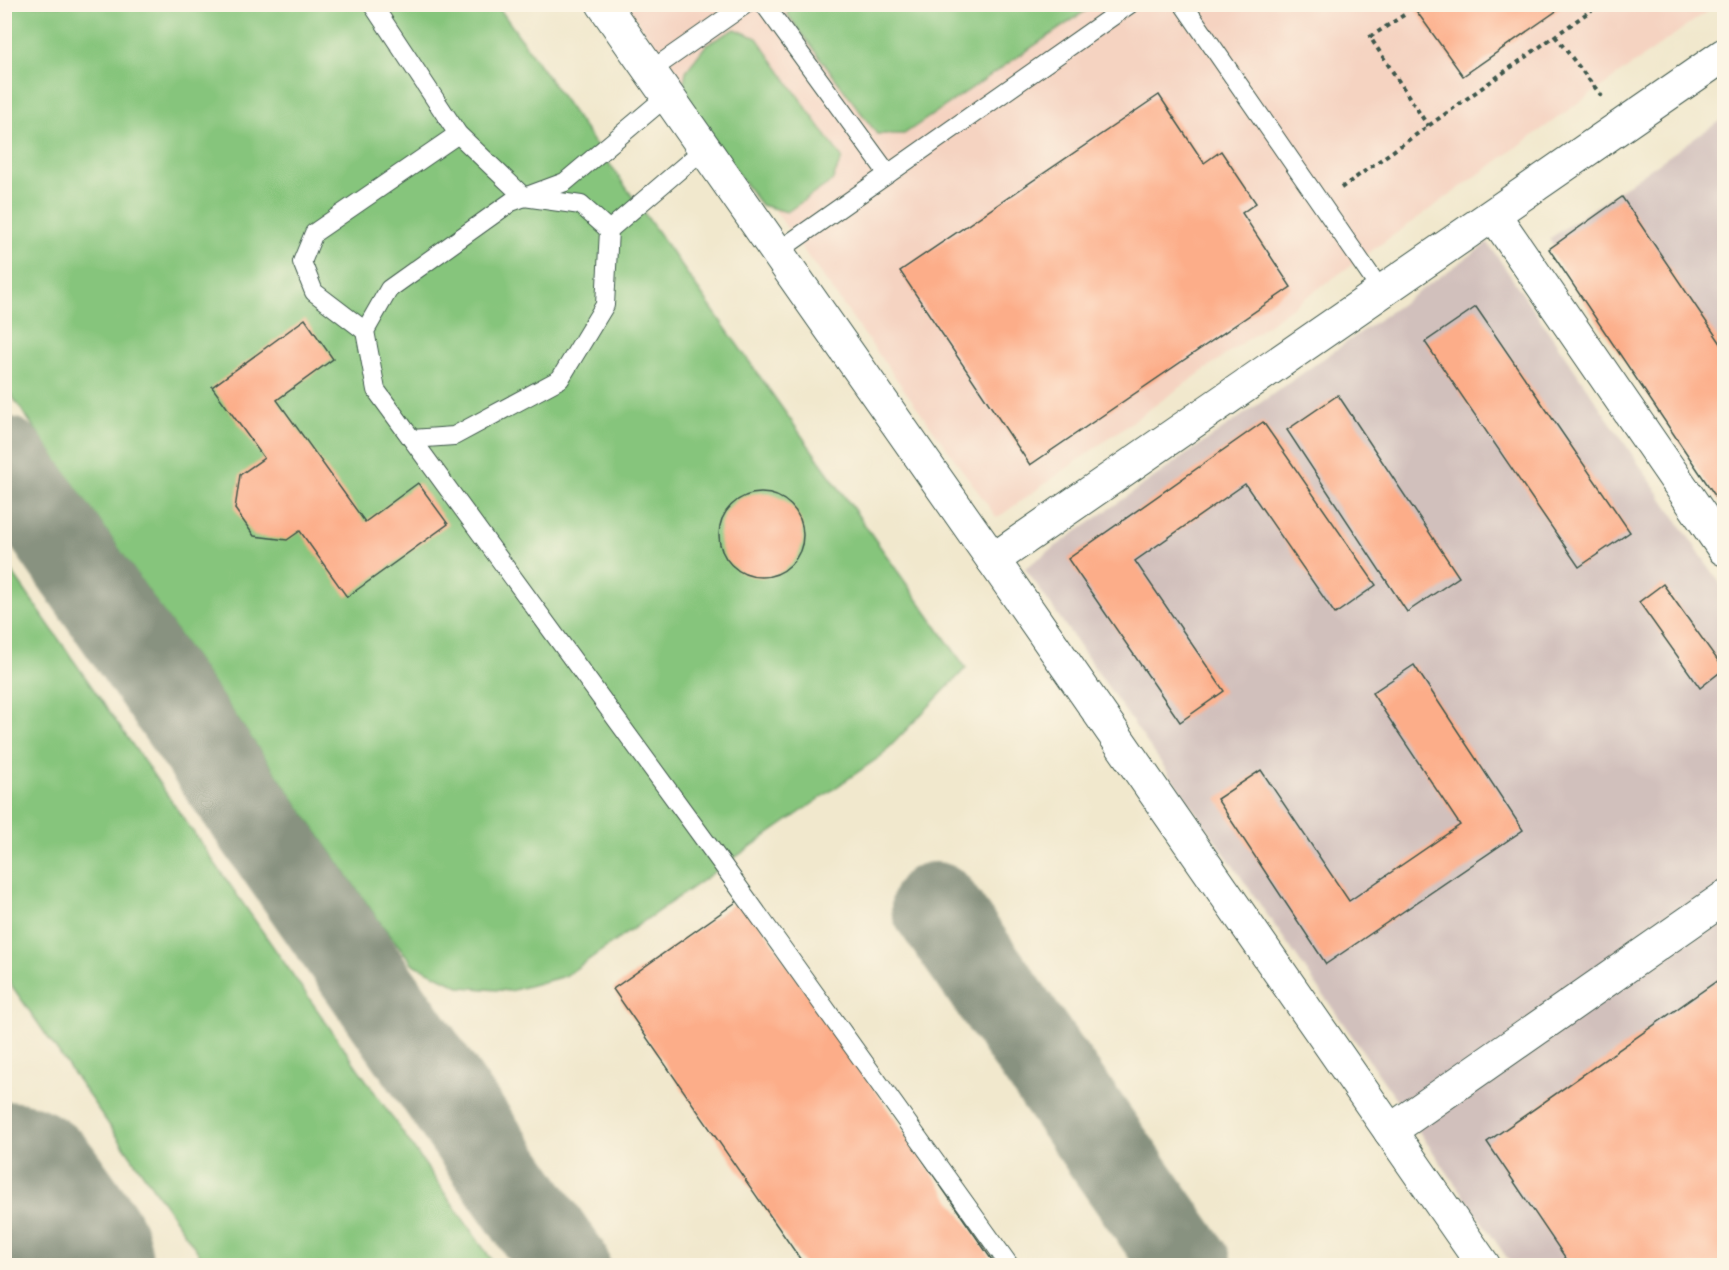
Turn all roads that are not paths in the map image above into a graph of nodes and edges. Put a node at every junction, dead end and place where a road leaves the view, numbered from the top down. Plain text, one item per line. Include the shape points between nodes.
1 (372, 4) edge
2 (603, 4) edge
3 (746, 4) edge
4 (764, 4) edge
5 (1130, 4) edge
6 (1183, 4) edge
7 (1725, 55) edge
8 (658, 84) junction
9 (458, 134) junction
10 (704, 149) junction
11 (888, 174) junction
12 (524, 197) junction
13 (1494, 215) junction
14 (609, 230) junction
15 (777, 252) junction
16 (1382, 292) junction
17 (365, 331) junction
18 (412, 439) junction
19 (1725, 549) edge
20 (993, 560) junction
21 (1725, 898) edge
22 (1390, 1131) junction
23 (1010, 1266) edge
24 (1484, 1266) edge

1 - 9 lane
2 - 8 street
3 - 8 lane
4 - 11 lane
5 - 11 lane
6 - 16 lane
7 - 13 street
8 - 10 street
8 - 12 lane via 565,182
9 - 12 lane
9 - 17 lane via 314,233 302,262 314,292
10 - 14 lane
10 - 15 street
11 - 15 lane
12 - 14 lane via 581,205
12 - 17 lane via 511,202 389,289
13 - 16 street
13 - 19 street
14 - 18 lane via 605,305 560,379 454,436
15 - 20 street
16 - 20 street
17 - 18 lane via 376,390
18 - 23 lane
20 - 22 street
21 - 22 street
22 - 24 street

